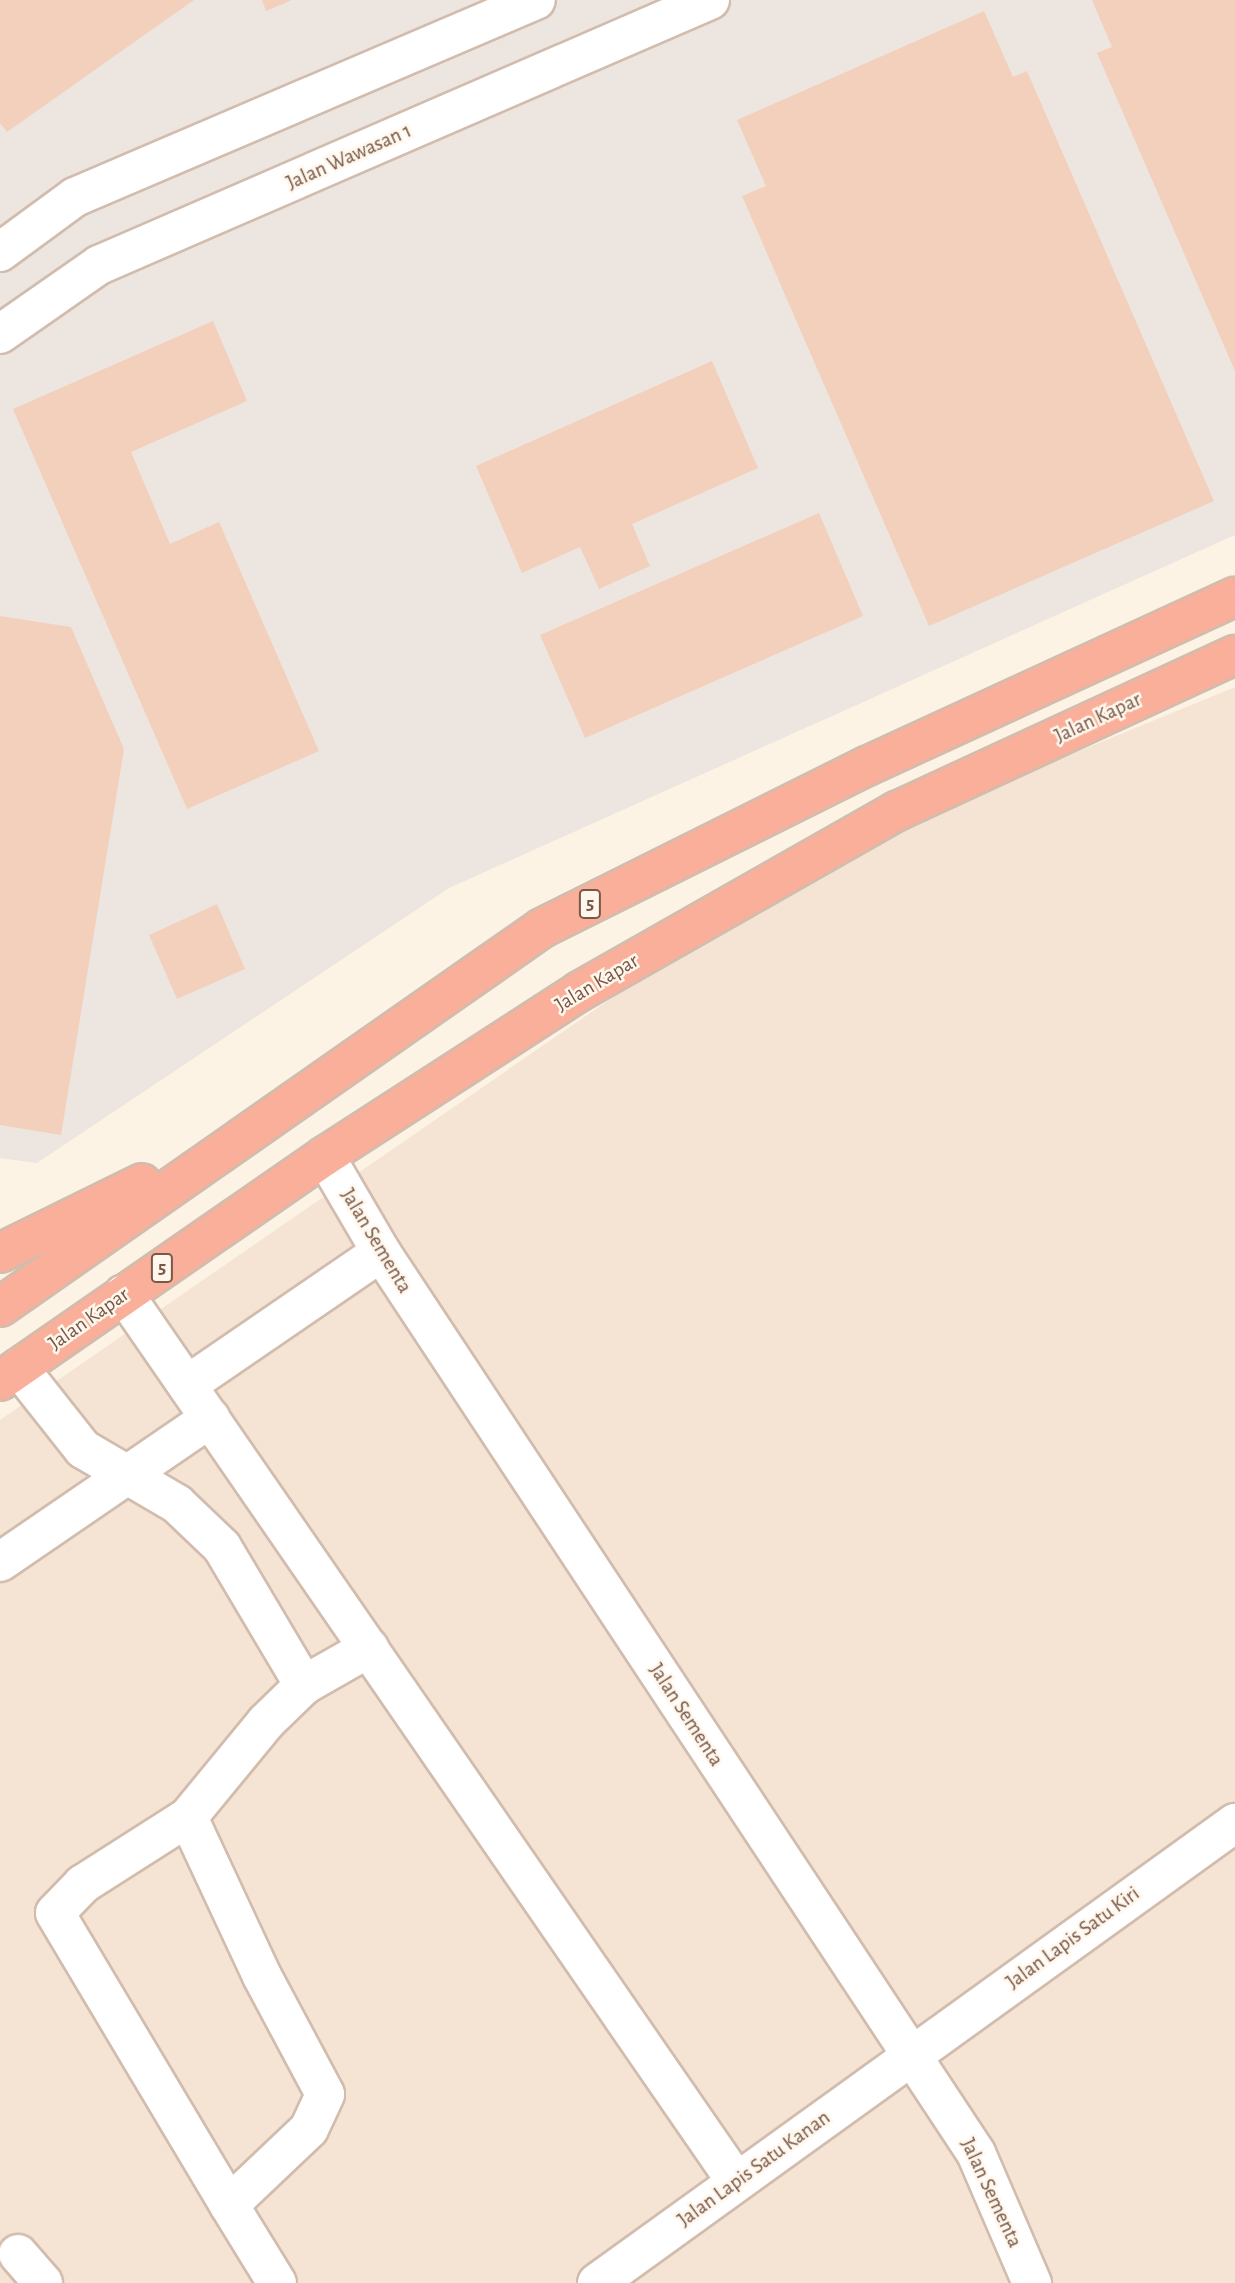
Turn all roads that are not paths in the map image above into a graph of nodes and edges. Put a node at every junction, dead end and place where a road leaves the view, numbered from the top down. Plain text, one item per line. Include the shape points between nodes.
1 (536, 0) edge
2 (710, 0) edge
3 (0, 251) edge
4 (0, 334) edge
5 (1235, 597) edge
6 (1235, 655) edge
7 (268, 1119) junction
8 (325, 1156) junction
9 (381, 1252) junction
10 (0, 1253) edge
11 (124, 1294) junction
12 (0, 1307) edge
13 (9, 1375) edge
14 (187, 1385) junction
15 (210, 1418) junction
16 (130, 1473) junction
17 (0, 1562) edge
18 (369, 1648) junction
19 (304, 1685) junction
20 (188, 1817) junction
21 (1235, 1823) edge
22 (911, 2054) junction
23 (736, 2181) junction
24 (229, 2205) junction
25 (18, 2254) dead end
26 (43, 2283) edge
27 (277, 2283) edge
28 (597, 2283) edge
29 (1032, 2283) edge

1 - 3 street via 75,197
2 - 4 street, Jalan Wawasan 1 via 99,265
5 - 7 highway, 5 via 867,766 542,928
6 - 8 highway, Jalan Kapar / 5 via 897,811 580,992
7 - 10 highway
7 - 12 highway, 5
8 - 9 street, Jalan Sementa
8 - 11 highway, Jalan Kapar / 5
9 - 14 street
9 - 22 street, Jalan Sementa
11 - 13 highway, Jalan Kapar / 5
11 - 14 street
13 - 16 street via 83,1449
14 - 15 street
15 - 16 street
15 - 18 street
16 - 17 street
16 - 19 street via 177,1504 222,1548
18 - 19 street
18 - 23 street
19 - 20 street via 266,1722
20 - 24 street via 262,1976 325,2094 309,2129
20 - 24 street via 83,1884 55,1913
21 - 22 street, Jalan Lapis Satu Kiri
22 - 23 street, Jalan Lapis Satu Kanan
22 - 29 street, Jalan Sementa via 976,2153
23 - 28 street, Jalan Lapis Satu Kanan
24 - 27 street
25 - 26 street

